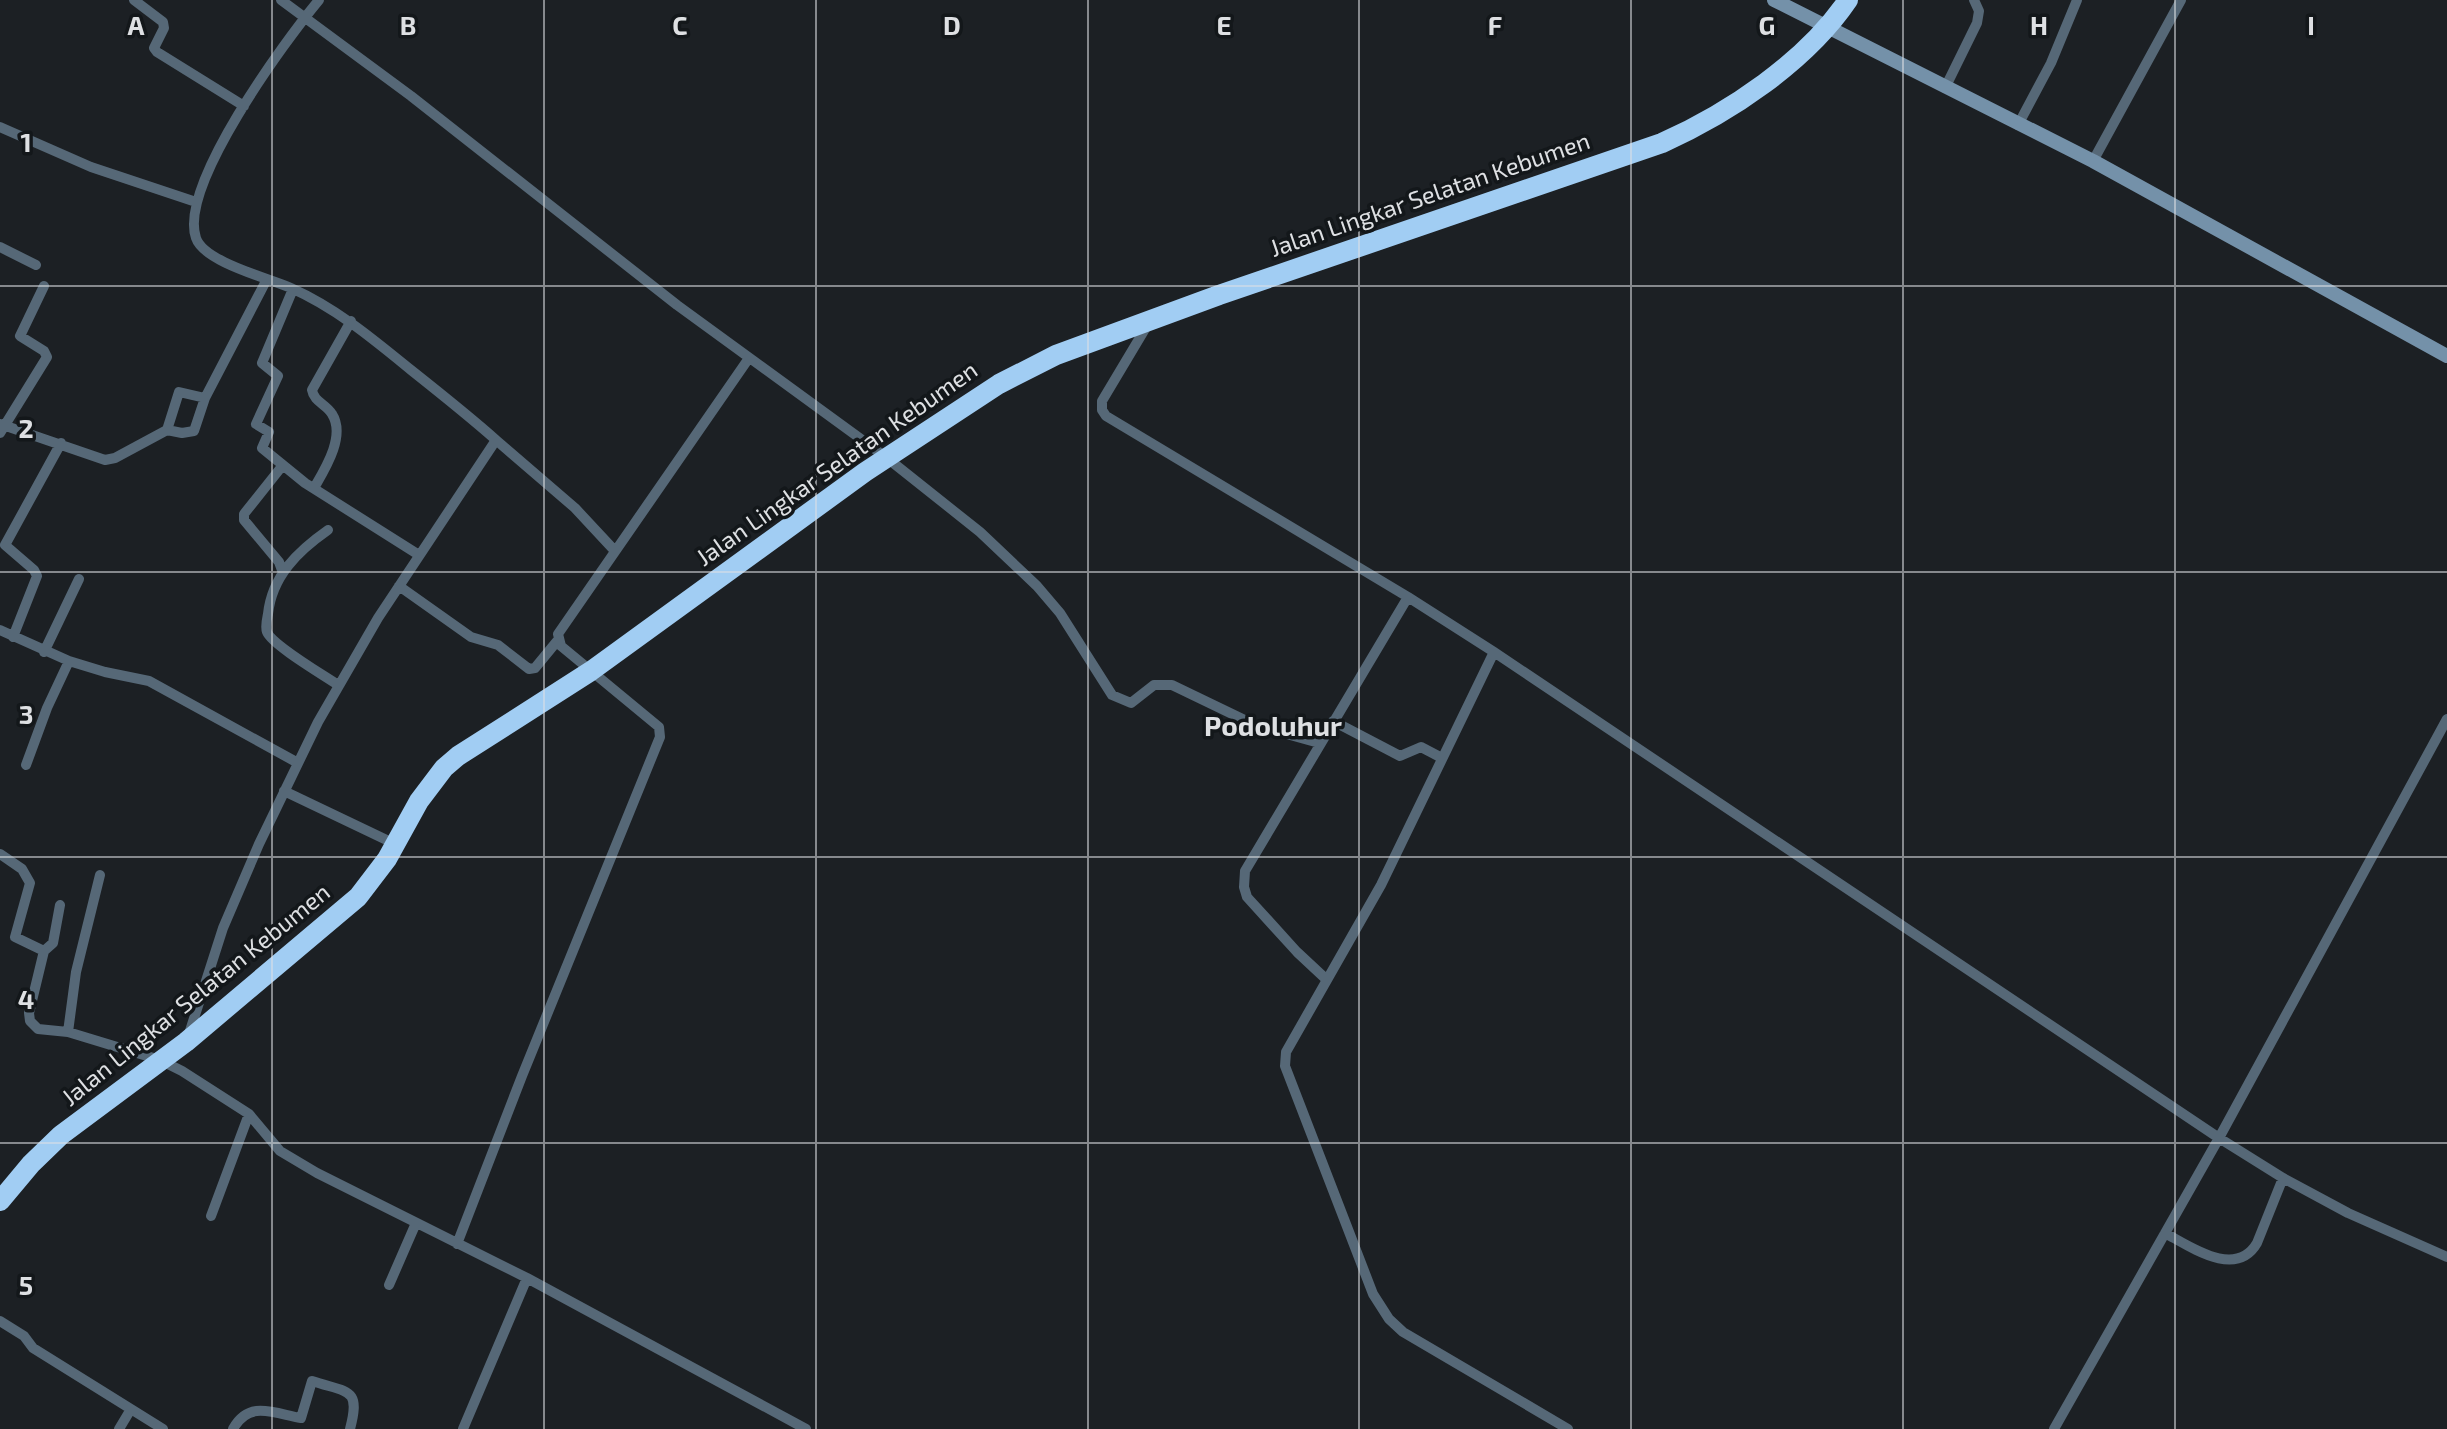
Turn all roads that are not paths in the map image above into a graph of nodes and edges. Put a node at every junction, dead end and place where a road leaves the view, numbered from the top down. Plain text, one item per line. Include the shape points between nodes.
1 (134, 0) edge
2 (281, 0) edge
3 (319, 0) edge
4 (1774, 0) edge
5 (1848, 0) edge
6 (1974, 0) edge
7 (2077, 0) edge
8 (2181, 0) edge
9 (302, 21) junction
10 (1824, 32) junction
11 (1945, 88) junction
12 (244, 106) junction
13 (2018, 125) junction
14 (0, 127) edge
15 (2093, 161) junction
16 (196, 202) junction
17 (0, 247) edge
18 (36, 265) dead end
19 (267, 279) junction
20 (44, 286) dead end
21 (293, 289) junction
22 (1152, 319) junction
23 (351, 321) junction
24 (2447, 356) edge
25 (746, 362) junction
26 (205, 398) junction
27 (2, 427) edge
28 (167, 430) junction
29 (496, 440) junction
30 (61, 443) junction
31 (885, 459) junction
32 (283, 465) junction
33 (314, 488) junction
34 (328, 530) dead end
35 (615, 551) junction
36 (419, 555) junction
37 (283, 573) junction
38 (79, 579) dead end
39 (399, 586) junction
40 (1408, 597) junction
41 (0, 630) edge
42 (13, 637) junction
43 (558, 640) junction
44 (44, 652) junction
45 (1494, 652) junction
46 (69, 661) junction
47 (591, 671) junction
48 (338, 685) junction
49 (2447, 719) edge
50 (1333, 721) junction
51 (1319, 743) junction
52 (1442, 758) junction
53 (298, 763) junction
54 (26, 765) dead end
55 (284, 791) junction
56 (395, 844) junction
57 (0, 854) edge
58 (100, 875) dead end
59 (60, 905) dead end
60 (44, 951) junction
61 (1327, 980) junction
62 (68, 1032) junction
63 (186, 1042) junction
64 (160, 1060) junction
65 (249, 1114) junction
66 (2219, 1138) junction
67 (2283, 1178) junction
68 (0, 1201) edge
69 (211, 1216) dead end
70 (416, 1223) junction
71 (2165, 1233) junction
72 (457, 1244) junction
73 (2447, 1257) edge
74 (527, 1278) junction
75 (389, 1285) dead end
76 (0, 1321) edge
77 (131, 1409) junction
78 (119, 1429) edge
79 (163, 1429) edge
80 (233, 1429) edge
81 (350, 1429) edge
82 (463, 1429) edge
83 (806, 1429) edge
84 (1568, 1429) edge
85 (2054, 1429) edge

1 - 12 street via 163,22 157,52
2 - 9 street
3 - 9 street
4 - 10 street
5 - 10 highway, Jalan Lingkar Selatan Kebumen
6 - 11 street via 1977,23
7 - 13 street
8 - 15 street
9 - 12 street
9 - 25 street via 411,96
10 - 11 street
10 - 22 highway, Jalan Lingkar Selatan Kebumen via 1734,107 1662,143
11 - 13 street
12 - 16 street via 213,155
13 - 15 street
14 - 16 street via 91,167
15 - 24 street
16 - 19 street via 193,222 199,245 209,255
17 - 18 street
19 - 21 street
19 - 26 street
20 - 27 street via 20,336 47,357
21 - 23 street
21 - 32 street via 262,363 278,376 256,424 269,432 262,448
22 - 31 highway, Jalan Lingkar Selatan Kebumen via 1056,355 999,384
22 - 40 street via 1102,401 1106,416
23 - 29 street
23 - 33 street via 312,390 336,427 329,462
25 - 31 street
25 - 35 street
26 - 28 street via 194,431
26 - 28 street via 179,392
27 - 30 street
28 - 30 street via 110,460
29 - 35 street via 575,508
29 - 36 street
30 - 42 street via 5,545 37,576
31 - 47 highway, Jalan Lingkar Selatan Kebumen
31 - 51 street via 980,532 1037,586 1112,695 1131,703 1154,685 1172,685 1255,725
32 - 33 street
32 - 37 street via 244,520
33 - 36 street
34 - 37 street
35 - 43 street via 559,631
36 - 39 street
37 - 48 street via 270,594 267,632
38 - 44 street
39 - 43 street via 471,637 498,645 529,669
39 - 48 street
40 - 45 street
40 - 50 street
41 - 42 street
42 - 44 street
43 - 47 street
44 - 46 street
45 - 52 street
45 - 66 street
46 - 53 street via 149,681
46 - 54 street
47 - 56 highway, Jalan Lingkar Selatan Kebumen via 444,768
47 - 72 street via 659,727 660,737
48 - 53 street
49 - 66 street
50 - 51 street
50 - 52 street via 1400,756 1421,747
51 - 61 street via 1243,879 1247,897
52 - 61 street via 1381,885
53 - 55 street
55 - 56 street
55 - 63 street via 223,928
56 - 63 highway, Jalan Lingkar Selatan Kebumen via 358,897
57 - 60 street via 22,869 30,883 15,937
58 - 62 street via 76,972
59 - 60 street via 53,943
60 - 62 street via 30,1021 38,1029
61 - 84 street via 1286,1052 1285,1066 1373,1294 1403,1332
62 - 64 street
63 - 64 highway, Jalan Lingkar Selatan Kebumen
64 - 65 street
64 - 68 highway, Jalan Lingkar Selatan Kebumen via 61,1135
65 - 69 street
65 - 70 street via 280,1151
66 - 67 street
66 - 71 street
67 - 71 street via 2257,1243 2245,1257 2209,1256
67 - 73 street
70 - 72 street
70 - 75 street
71 - 85 street
72 - 74 street
74 - 82 street
74 - 83 street
76 - 77 street via 33,1348
77 - 78 street
77 - 79 street
80 - 81 street via 242,1415 254,1410 301,1418 312,1381 353,1398

